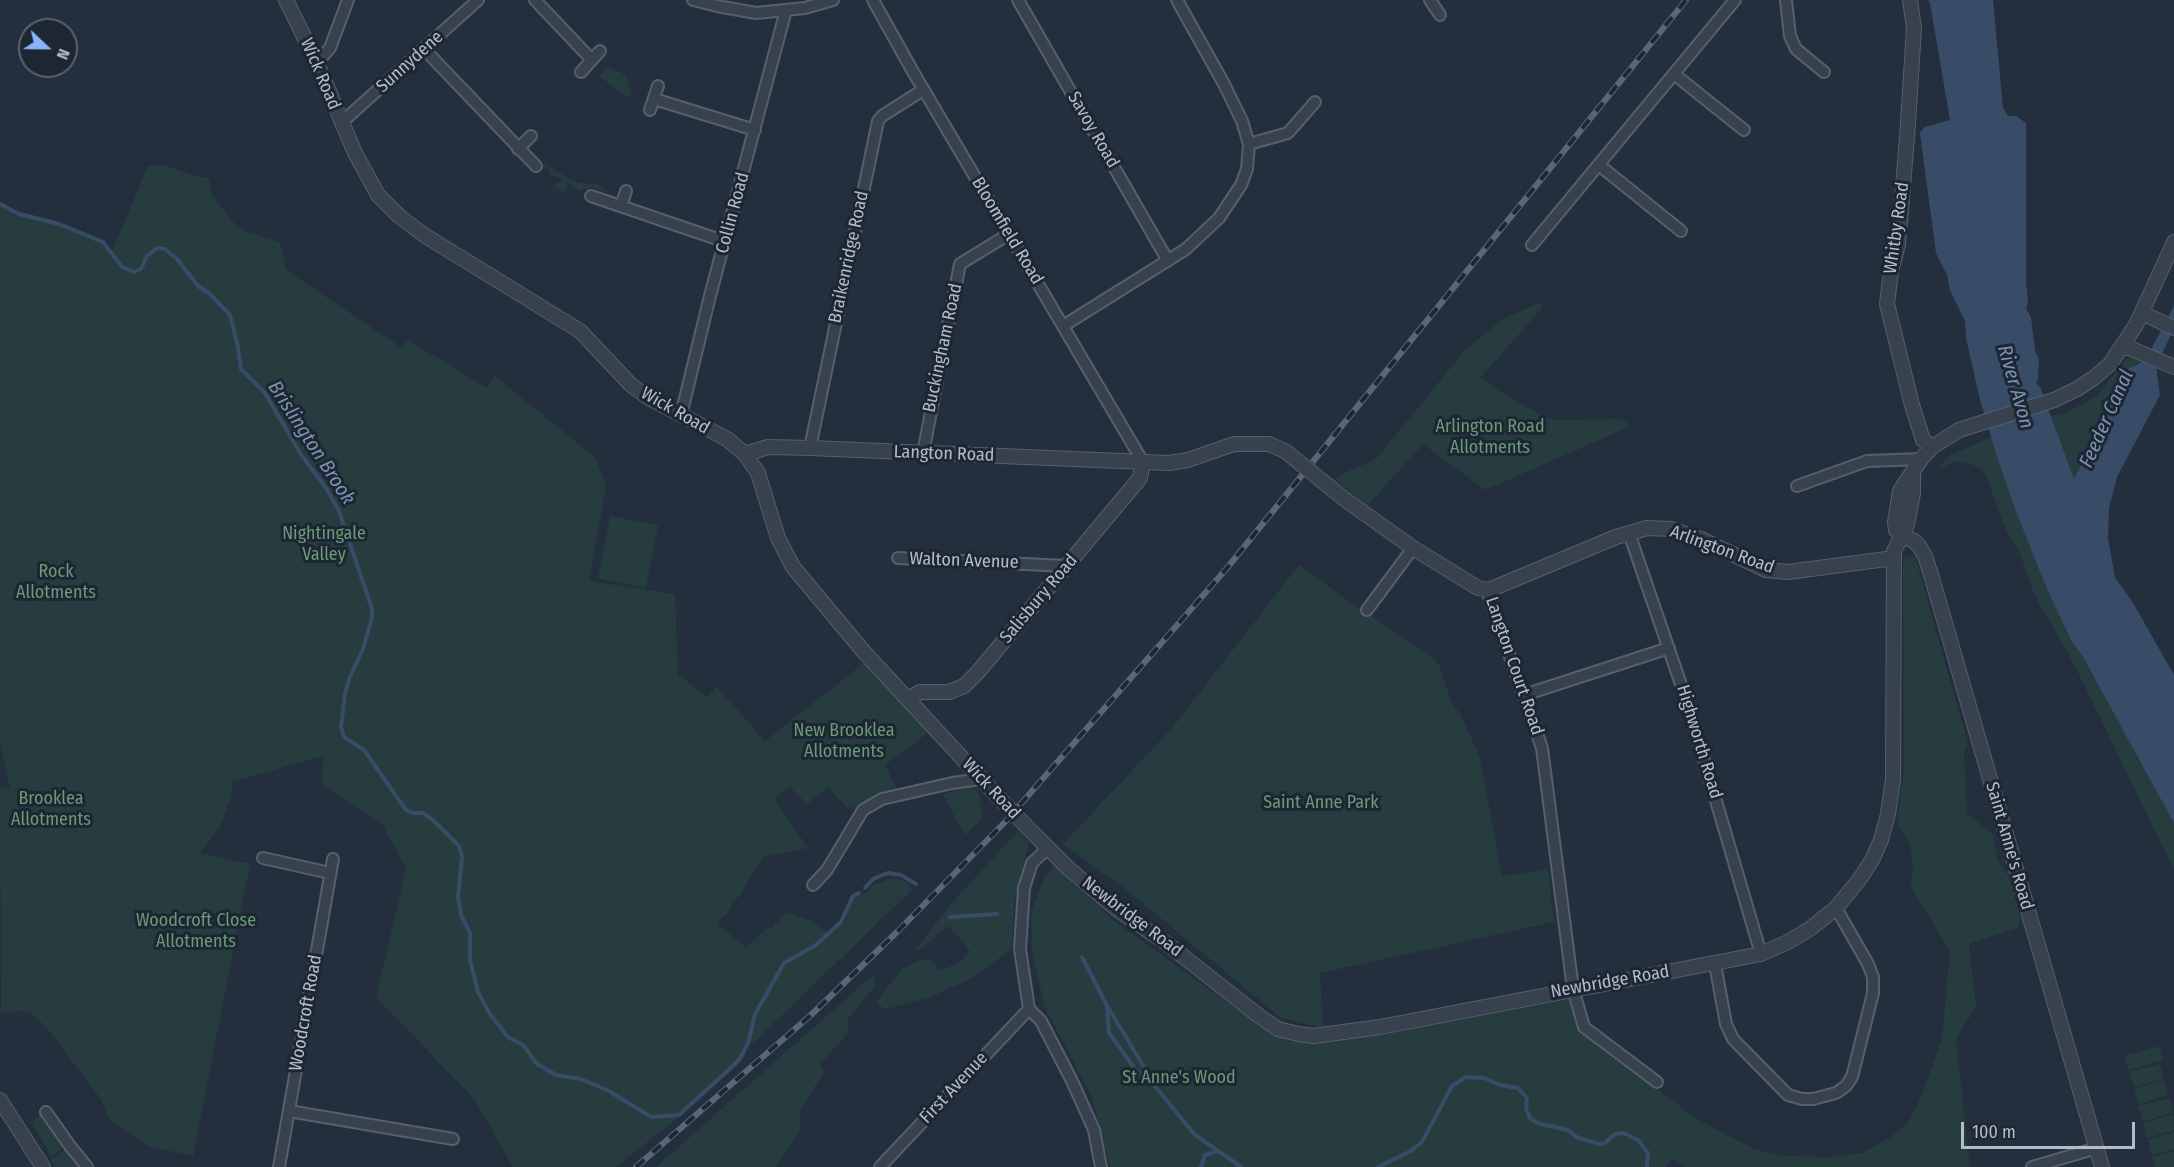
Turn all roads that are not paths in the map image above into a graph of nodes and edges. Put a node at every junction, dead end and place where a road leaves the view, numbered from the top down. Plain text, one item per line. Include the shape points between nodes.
1 (286, 0) edge
2 (348, 0) edge
3 (478, 0) edge
4 (535, 0) edge
5 (693, 0) edge
6 (833, 0) edge
7 (873, 0) edge
8 (1018, 0) edge
9 (1177, 0) edge
10 (1430, 0) edge
11 (1736, 0) edge
12 (1786, 0) edge
13 (1910, 0) edge
14 (786, 10) junction
15 (1440, 15) dead end
16 (424, 49) junction
17 (600, 51) dead end
18 (591, 60) junction
19 (317, 63) junction
20 (581, 72) dead end
21 (1824, 72) dead end
22 (1674, 74) junction
23 (658, 86) dead end
24 (923, 90) junction
25 (1315, 102) dead end
26 (341, 123) junction
27 (755, 130) junction
28 (1744, 130) dead end
29 (531, 136) dead end
30 (1249, 144) junction
31 (518, 149) junction
32 (1599, 165) junction
33 (536, 166) dead end
34 (626, 190) dead end
35 (591, 196) dead end
36 (621, 206) junction
37 (1681, 231) dead end
38 (1009, 234) junction
39 (726, 242) junction
40 (2174, 242) edge
41 (1532, 244) dead end
42 (1168, 261) junction
43 (2142, 314) junction
44 (1063, 326) junction
45 (2174, 328) edge
46 (2123, 347) junction
47 (2171, 366) edge
48 (681, 415) junction
49 (1932, 447) junction
50 (810, 448) junction
51 (923, 453) junction
52 (746, 454) junction
53 (1921, 459) junction
54 (1143, 462) junction
55 (1797, 486) dead end
56 (1629, 533) junction
57 (1901, 536) junction
58 (1413, 548) junction
59 (898, 558) dead end
60 (1894, 558) junction
61 (1067, 566) junction
62 (1489, 590) junction
63 (1367, 610) dead end
64 (1669, 648) junction
65 (1524, 695) junction
66 (908, 699) junction
67 (981, 779) junction
68 (1048, 848) junction
69 (263, 858) dead end
70 (333, 859) dead end
71 (330, 873) junction
72 (813, 885) dead end
73 (1836, 908) junction
74 (1761, 954) junction
75 (1715, 964) junction
76 (1573, 989) junction
77 (1029, 1009) junction
78 (1657, 1082) dead end
79 (0, 1100) edge
80 (289, 1111) junction
81 (46, 1112) dead end
82 (453, 1139) dead end
83 (2097, 1148) junction
84 (40, 1166) edge
85 (87, 1167) edge
86 (279, 1167) edge
87 (880, 1167) edge
88 (1101, 1167) edge
89 (2032, 1167) edge
90 (2102, 1167) edge

1 - 19 street, Wick Road
2 - 19 street via 330,48
3 - 16 street, Sunnydene
4 - 18 street
5 - 14 street via 756,13
6 - 14 street
7 - 24 street, Bloomfield Road
8 - 42 street, Savoy Road
9 - 30 street via 1224,84
10 - 15 street
11 - 22 street
12 - 21 street via 1790,36 1796,49
13 - 49 street, Whitby Road via 1914,28 1908,126 1898,245 1887,304 1923,440
14 - 27 street, Collin Road
16 - 26 street, Sunnydene
16 - 31 street
17 - 18 street
18 - 20 street
19 - 26 street, Wick Road
22 - 28 street
22 - 32 street
23 - 27 street via 652,105
24 - 38 street, Bloomfield Road
24 - 50 street, Braikenridge Road via 878,121
25 - 30 street via 1288,133
26 - 48 street, Wick Road via 378,195 399,216 452,254 580,331 632,385
27 - 39 street, Collin Road
29 - 31 street
30 - 42 street via 1247,169 1234,197 1219,218
31 - 33 street
32 - 37 street
32 - 41 street
34 - 36 street
35 - 36 street
36 - 39 street
38 - 44 street, Bloomfield Road
38 - 51 street, Buckingham Road via 960,264
39 - 48 street, Collin Road
40 - 43 street, Newbridge Road
42 - 44 street
43 - 45 street
43 - 46 street, Newbridge Road
44 - 54 street, Bloomfield Road
46 - 47 street
46 - 49 street, Newbridge Road via 2110,364 2077,389 1959,430
48 - 52 street, Wick Road via 727,439
49 - 53 street, Newbridge Road
50 - 51 street, Langton Road
50 - 52 street, Langton Road via 768,447
51 - 54 street, Langton Road
52 - 66 street, Wick Road via 758,473 777,538 793,567
53 - 55 street via 1867,461
53 - 57 street, Newbridge Road via 1913,473 1908,525
54 - 58 street, Langton Court Road, bridge via 1188,460 1233,444 1269,444 1285,451
54 - 61 street, Salisbury Road via 1140,478
56 - 60 street, Arlington Road via 1647,528 1671,529 1766,570 1788,572
56 - 62 street, Arlington Road
56 - 64 street, Highworth Road
57 - 60 street, Newbridge Road
57 - 83 street, Saint Anne's Road via 1914,541 1925,556
58 - 62 street, Langton Court Road via 1478,588
58 - 63 street
59 - 61 street, Walton Avenue
60 - 73 street, Newbridge Road via 1893,779 1888,814 1872,861
61 - 66 street, Salisbury Road via 964,686 949,692 920,692
62 - 65 street, Langton Court Road
64 - 65 street
64 - 74 street, Highworth Road
65 - 76 street, Langton Court Road via 1542,748
66 - 67 street, Wick Road
67 - 68 street, Wick Road, bridge
67 - 72 street via 882,799 863,810 827,870
68 - 76 street, Newbridge Road via 1115,908 1259,1016 1289,1033 1314,1036 1380,1027
68 - 77 street via 1032,863 1024,888 1020,949
69 - 71 street
70 - 71 street, Woodcroft Road
71 - 80 street, Woodcroft Road
73 - 74 street, Newbridge Road via 1811,928
73 - 75 street via 1873,977 1873,993 1852,1077 1836,1093 1813,1099 1788,1095 1733,1039 1726,1024
74 - 75 street, Newbridge Road
75 - 76 street, Newbridge Road
76 - 78 street, Langton Court Road via 1584,1027
77 - 87 street, First Avenue
77 - 88 street via 1041,1021 1072,1081 1094,1130
79 - 84 street
80 - 82 street
80 - 86 street, Woodcroft Road
81 - 85 street
83 - 89 street
83 - 90 street, Saint Anne's Road

